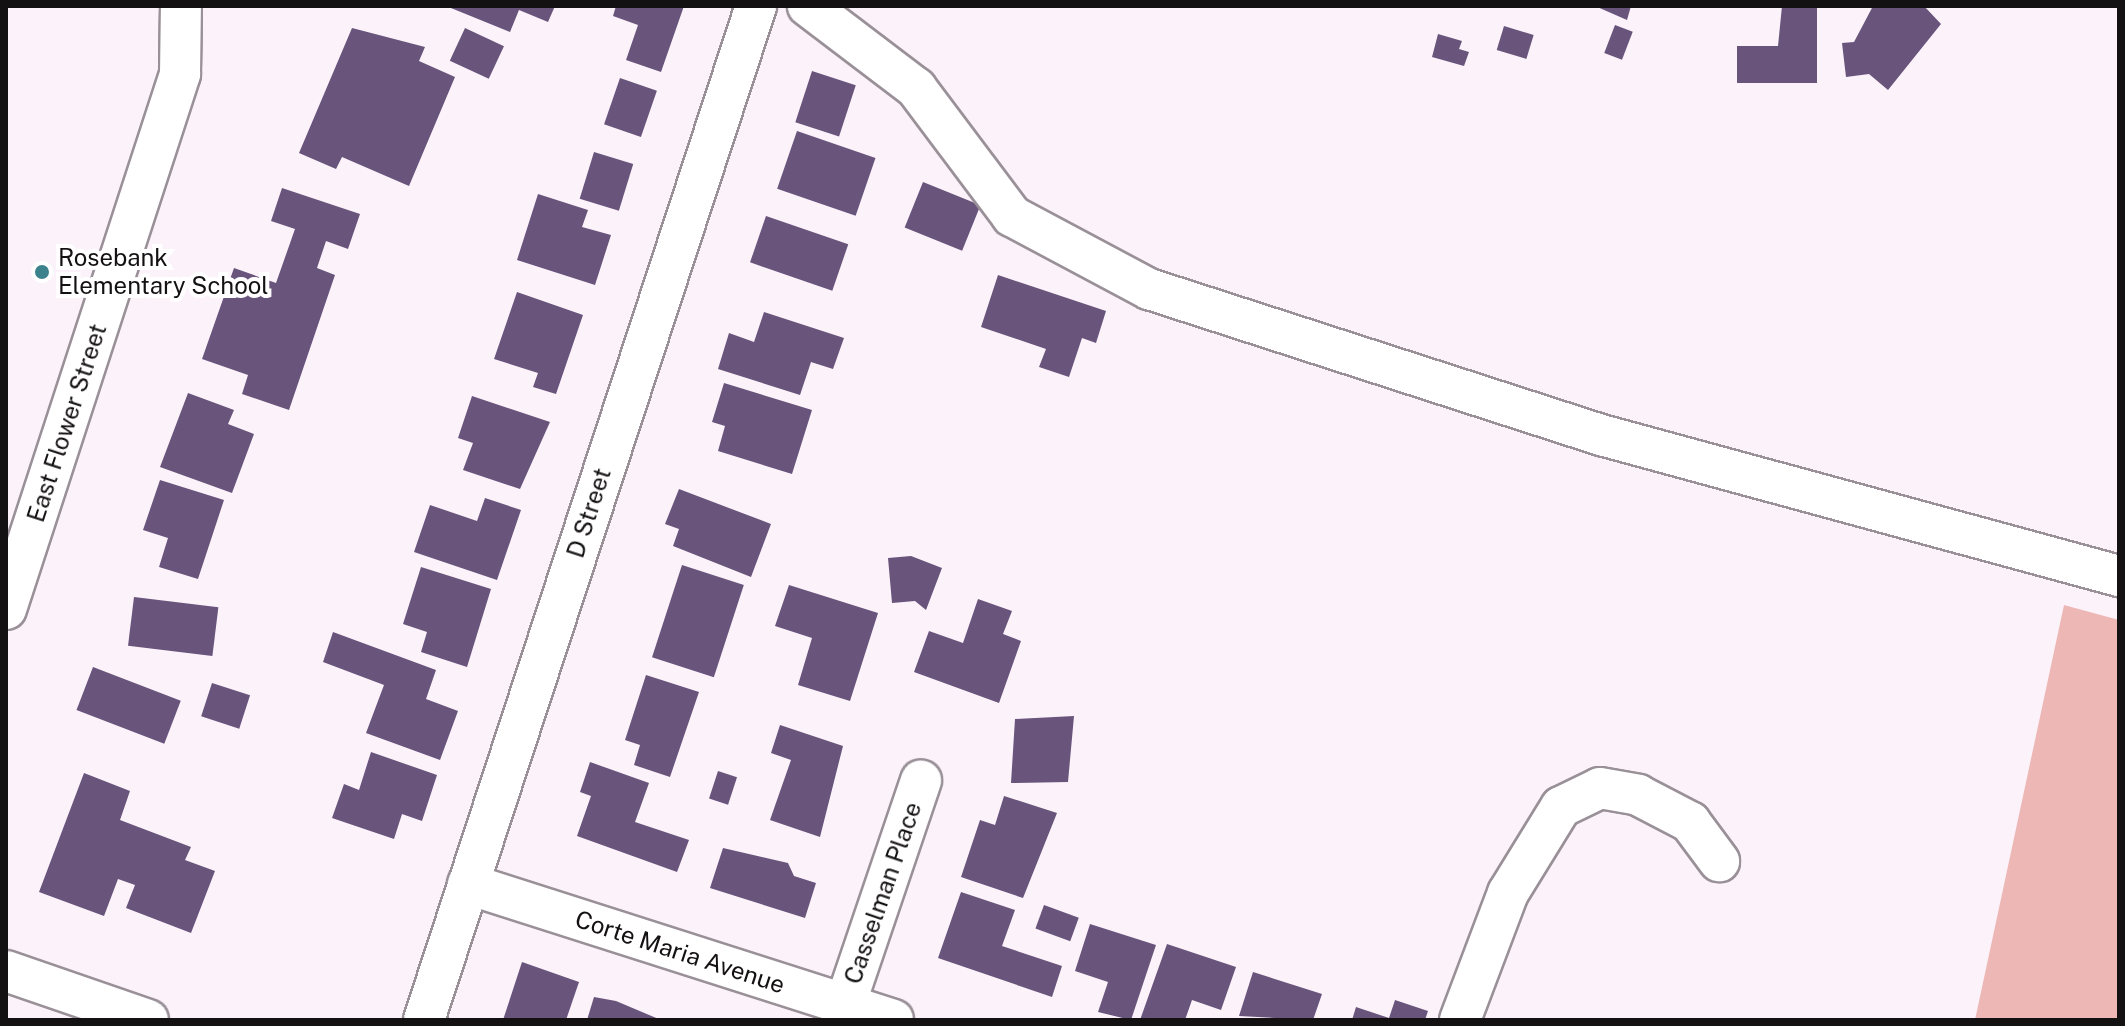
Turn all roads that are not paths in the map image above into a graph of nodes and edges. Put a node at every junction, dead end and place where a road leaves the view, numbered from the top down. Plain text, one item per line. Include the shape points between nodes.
1 (181, 6) edge
2 (756, 6) edge
3 (808, 6) edge
4 (2119, 576) edge
5 (6, 609) edge
6 (921, 781) dead end
7 (1719, 861) dead end
8 (468, 884) junction
9 (6, 971) edge
10 (845, 1005) junction
11 (148, 1020) edge
12 (424, 1020) edge
13 (893, 1020) edge
14 (1460, 1020) edge

1 - 5 street, East Flower Street via 180,74
2 - 8 street, D Street
3 - 4 street via 916,88 1012,216 1149,289 1601,435
6 - 10 street, Casselman Place
7 - 14 street via 1690,822 1638,795 1600,788 1561,807 1508,893
8 - 10 street, Corte Maria Avenue
8 - 12 street, D Street
9 - 11 street
10 - 13 street, Corte Maria Avenue

